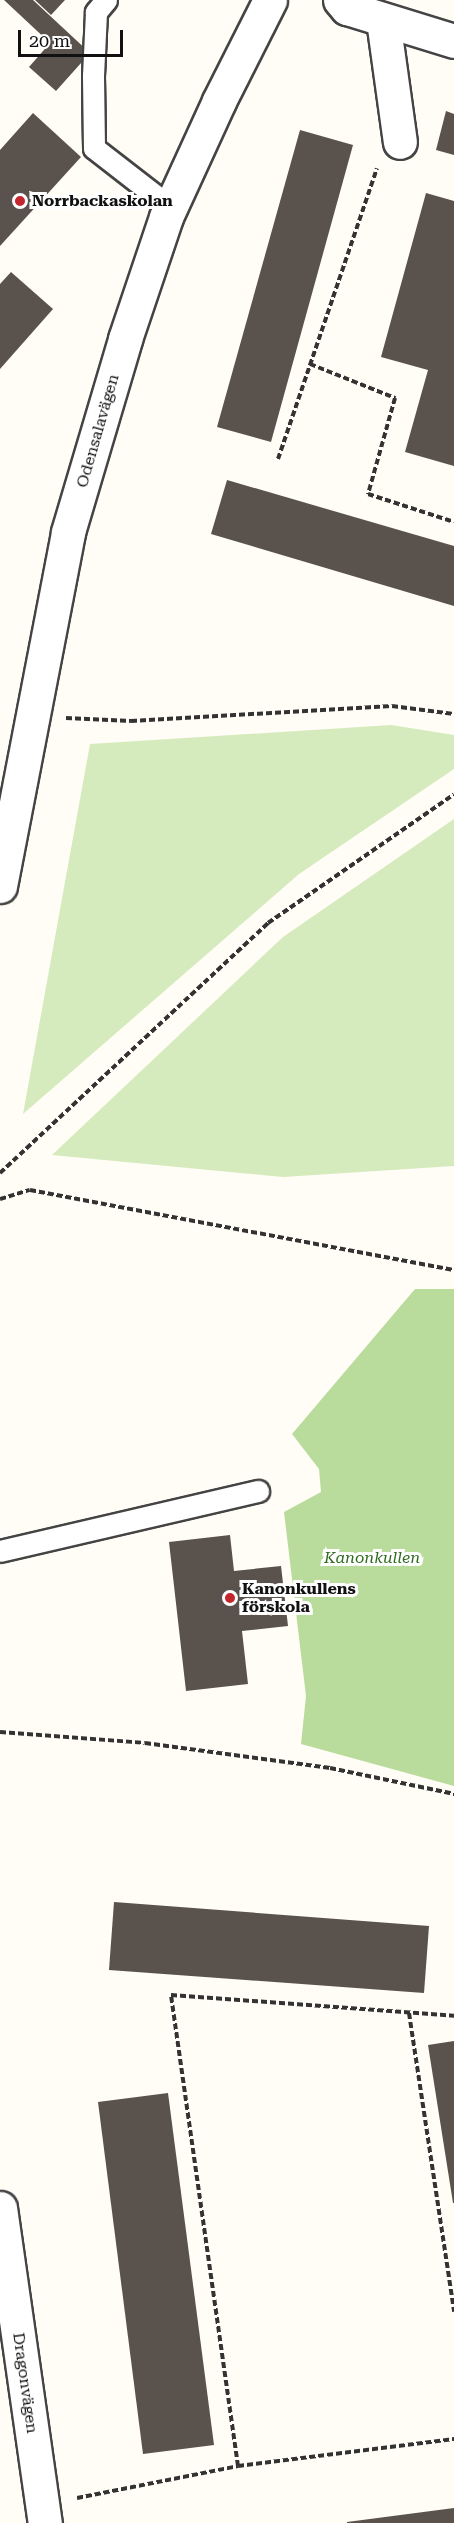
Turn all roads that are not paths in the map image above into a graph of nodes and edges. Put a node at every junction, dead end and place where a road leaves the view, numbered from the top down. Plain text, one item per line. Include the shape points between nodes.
1 (106, 0) edge
2 (270, 0) edge
3 (340, 0) edge
4 (383, 20) junction
5 (454, 41) edge
6 (398, 128) road end
7 (170, 207) junction
8 (0, 882) edge
9 (258, 1491) dead end
10 (0, 1551) edge
11 (0, 2208) edge
12 (44, 2514) edge

1 - 7 lane via 96,12 94,148
2 - 7 street, Odensalavägen
3 - 4 street via 347,8
4 - 5 street
4 - 6 street
7 - 8 street, Odensalavägen via 125,339 68,532
9 - 10 lane
11 - 12 street, Dragonvägen

